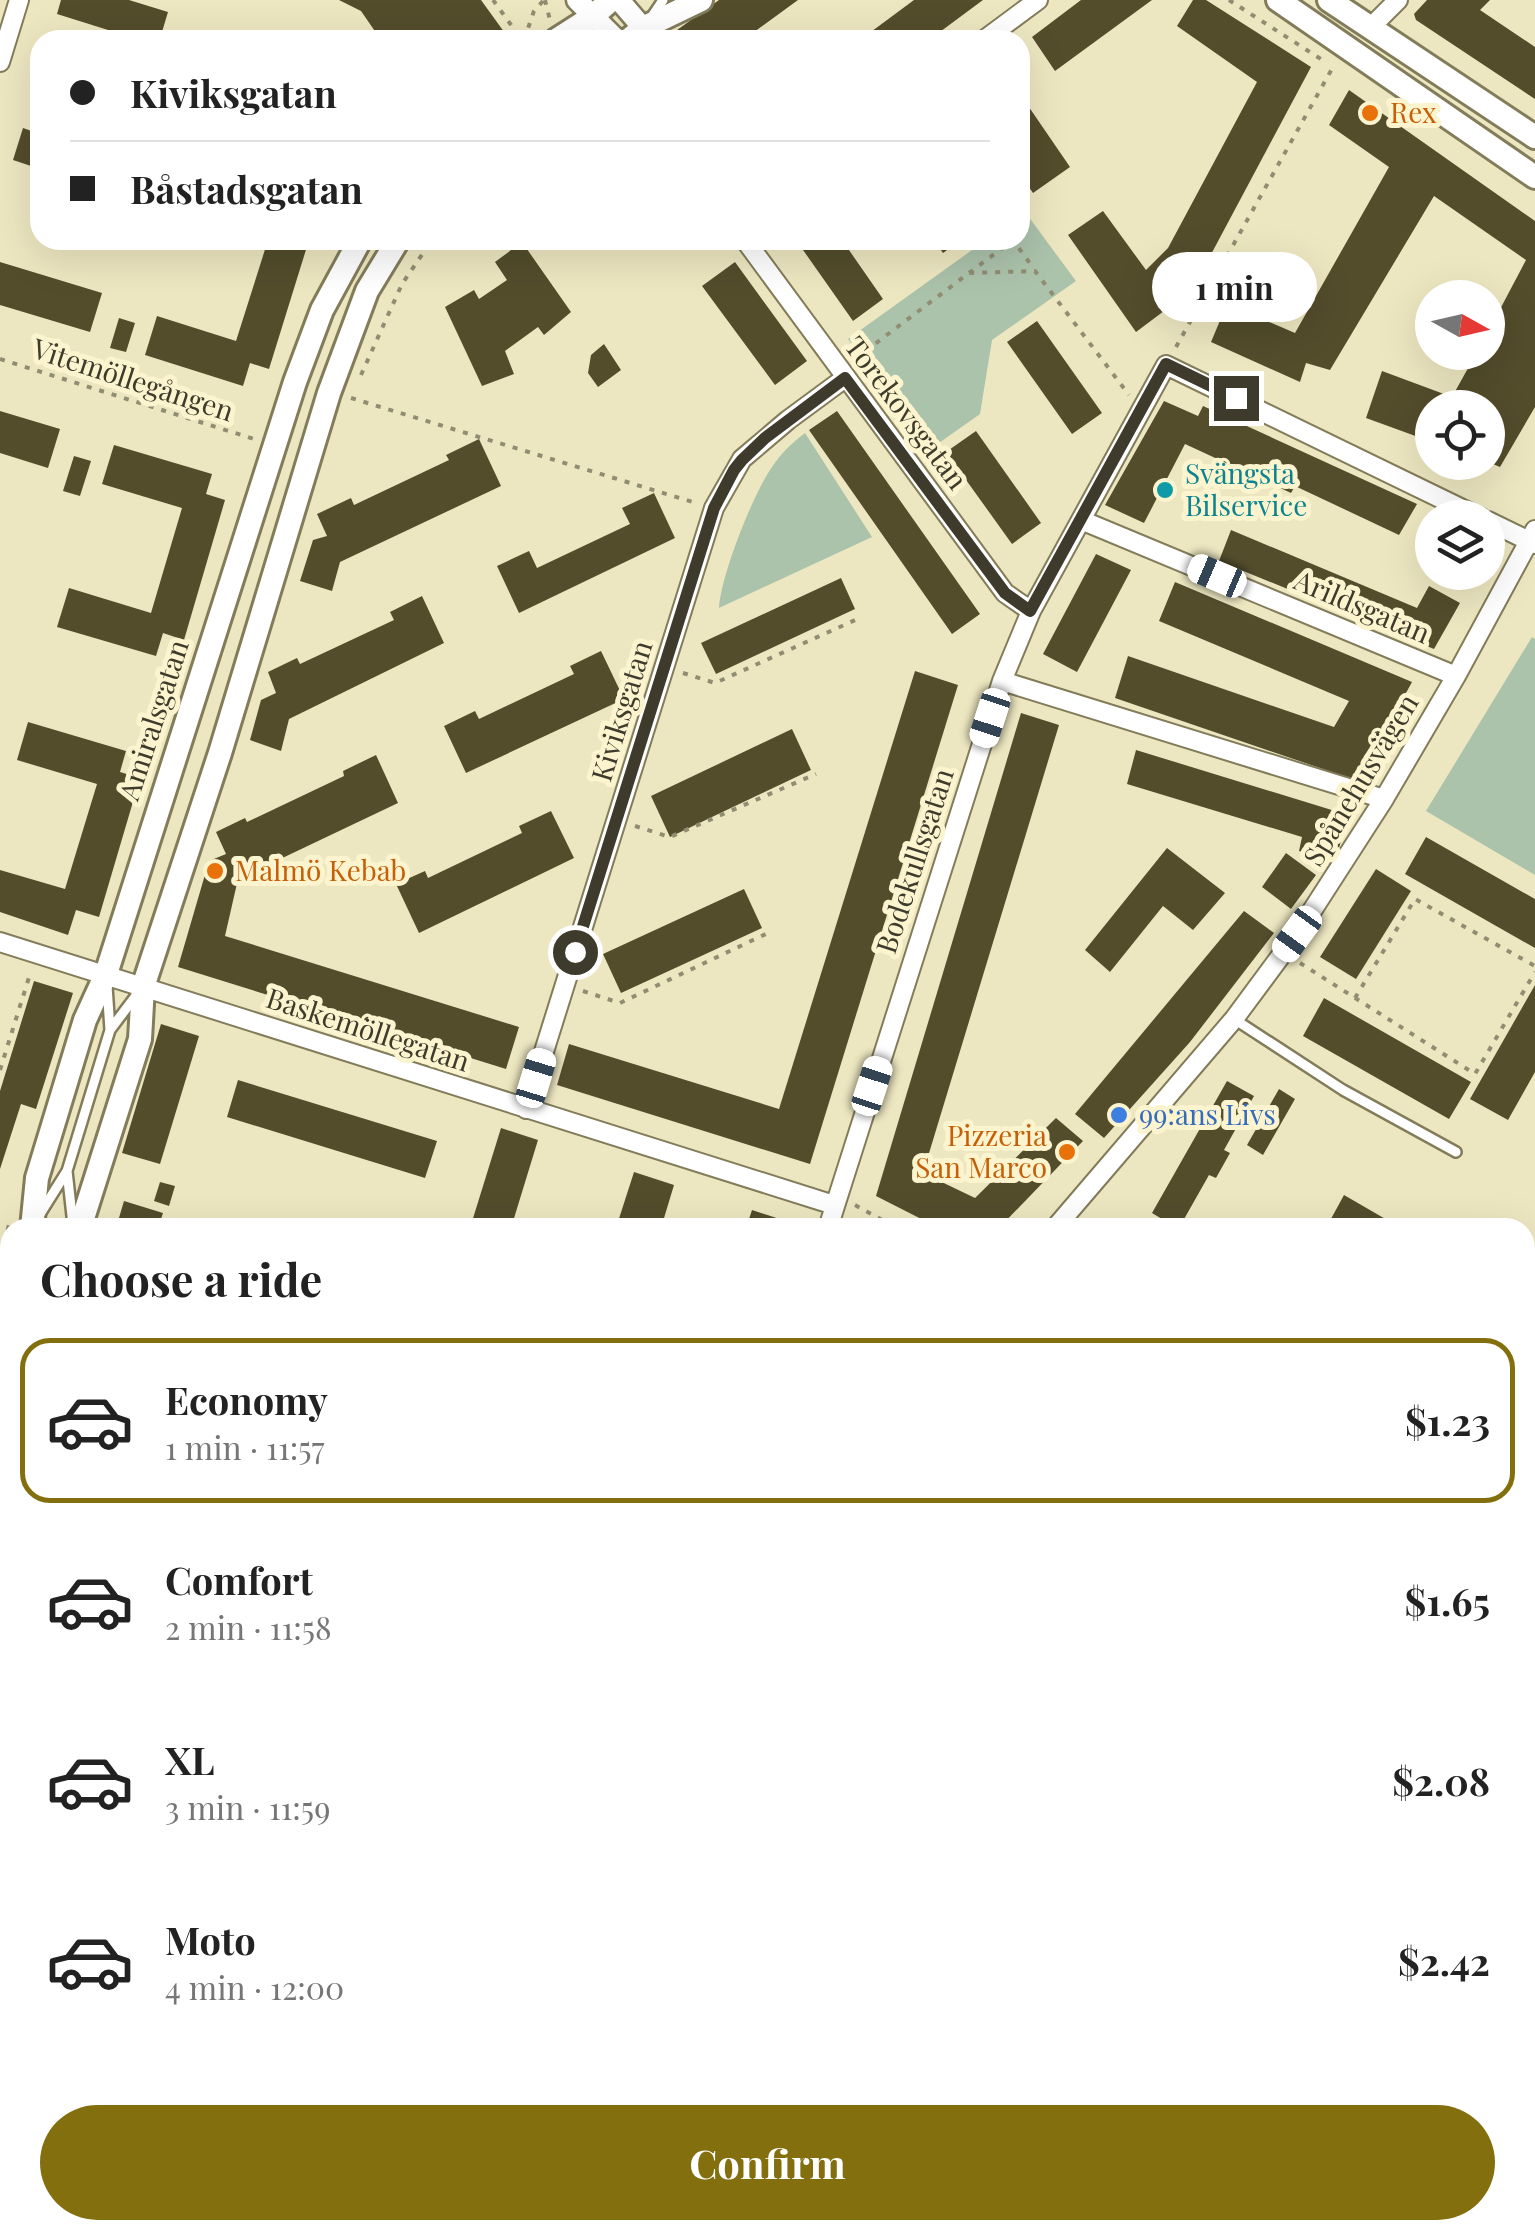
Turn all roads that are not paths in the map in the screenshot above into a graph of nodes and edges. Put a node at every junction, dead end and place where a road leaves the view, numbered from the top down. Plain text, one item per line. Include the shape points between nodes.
1 (19, 0) edge
2 (610, 0) edge
3 (619, 0) edge
4 (663, 0) edge
5 (701, 0) edge
6 (1038, 0) edge
7 (1278, 0) edge
8 (1330, 0) edge
9 (1398, 0) edge
10 (584, 8) edge
11 (1370, 27) junction
12 (556, 30) edge
13 (606, 30) edge
14 (634, 30) edge
15 (639, 30) edge
16 (644, 30) edge
17 (998, 30) edge
18 (0, 62) edge
19 (1535, 137) edge
20 (1535, 177) edge
21 (355, 250) edge
22 (392, 250) edge
23 (752, 250) edge
24 (842, 374) junction
25 (1445, 500) edge
26 (1081, 520) junction
27 (1505, 527) edge
28 (1533, 538) edge
29 (1030, 611) junction
30 (1456, 676) junction
31 (1002, 681) junction
32 (1384, 799) junction
33 (0, 942) edge
34 (106, 974) junction
35 (143, 987) junction
36 (1234, 1019) junction
37 (110, 1030) junction
38 (526, 1110) junction
39 (1456, 1152) dead end
40 (67, 1171) junction
41 (836, 1200) junction
42 (33, 1218) edge
43 (38, 1218) edge
44 (74, 1218) edge
45 (79, 1218) edge
46 (831, 1218) edge
47 (1064, 1218) edge

1 - 18 street
2 - 10 main road
3 - 14 street
4 - 15 lane
5 - 16 main road
6 - 17 street
7 - 20 main road
8 - 11 main road
9 - 11 street
10 - 12 main road
10 - 13 street
11 - 19 main road
21 - 34 main road, Amiralsgatan via 322,310 295,382
22 - 35 main road via 367,291 329,393
23 - 24 street, Torekovsgatan
24 - 29 street, Torekovsgatan via 1005,593
24 - 38 street, Kiviksgatan via 742,460 714,508
25 - 26 street, Bodekullsgatan via 1166,364
26 - 29 street, Bodekullsgatan
26 - 30 street, Arildsgatan
27 - 28 street
28 - 30 street, Spånehusvägen
29 - 31 street, Bodekullsgatan
30 - 32 street, Spånehusvägen
31 - 32 street
31 - 41 street, Bodekullsgatan
32 - 36 street, Spånehusvägen
33 - 34 street, Baskemöllegatan
34 - 35 street, Baskemöllegatan
34 - 37 lane
34 - 42 main road, Amiralsgatan via 44,1155
35 - 37 lane
35 - 38 street, Baskemöllegatan
35 - 45 main road via 140,1039
36 - 39 lane
36 - 47 street, Spånehusvägen
37 - 40 lane
38 - 41 street, Baskemöllegatan
40 - 43 lane
40 - 44 lane
41 - 46 street, Bodekullsgatan

